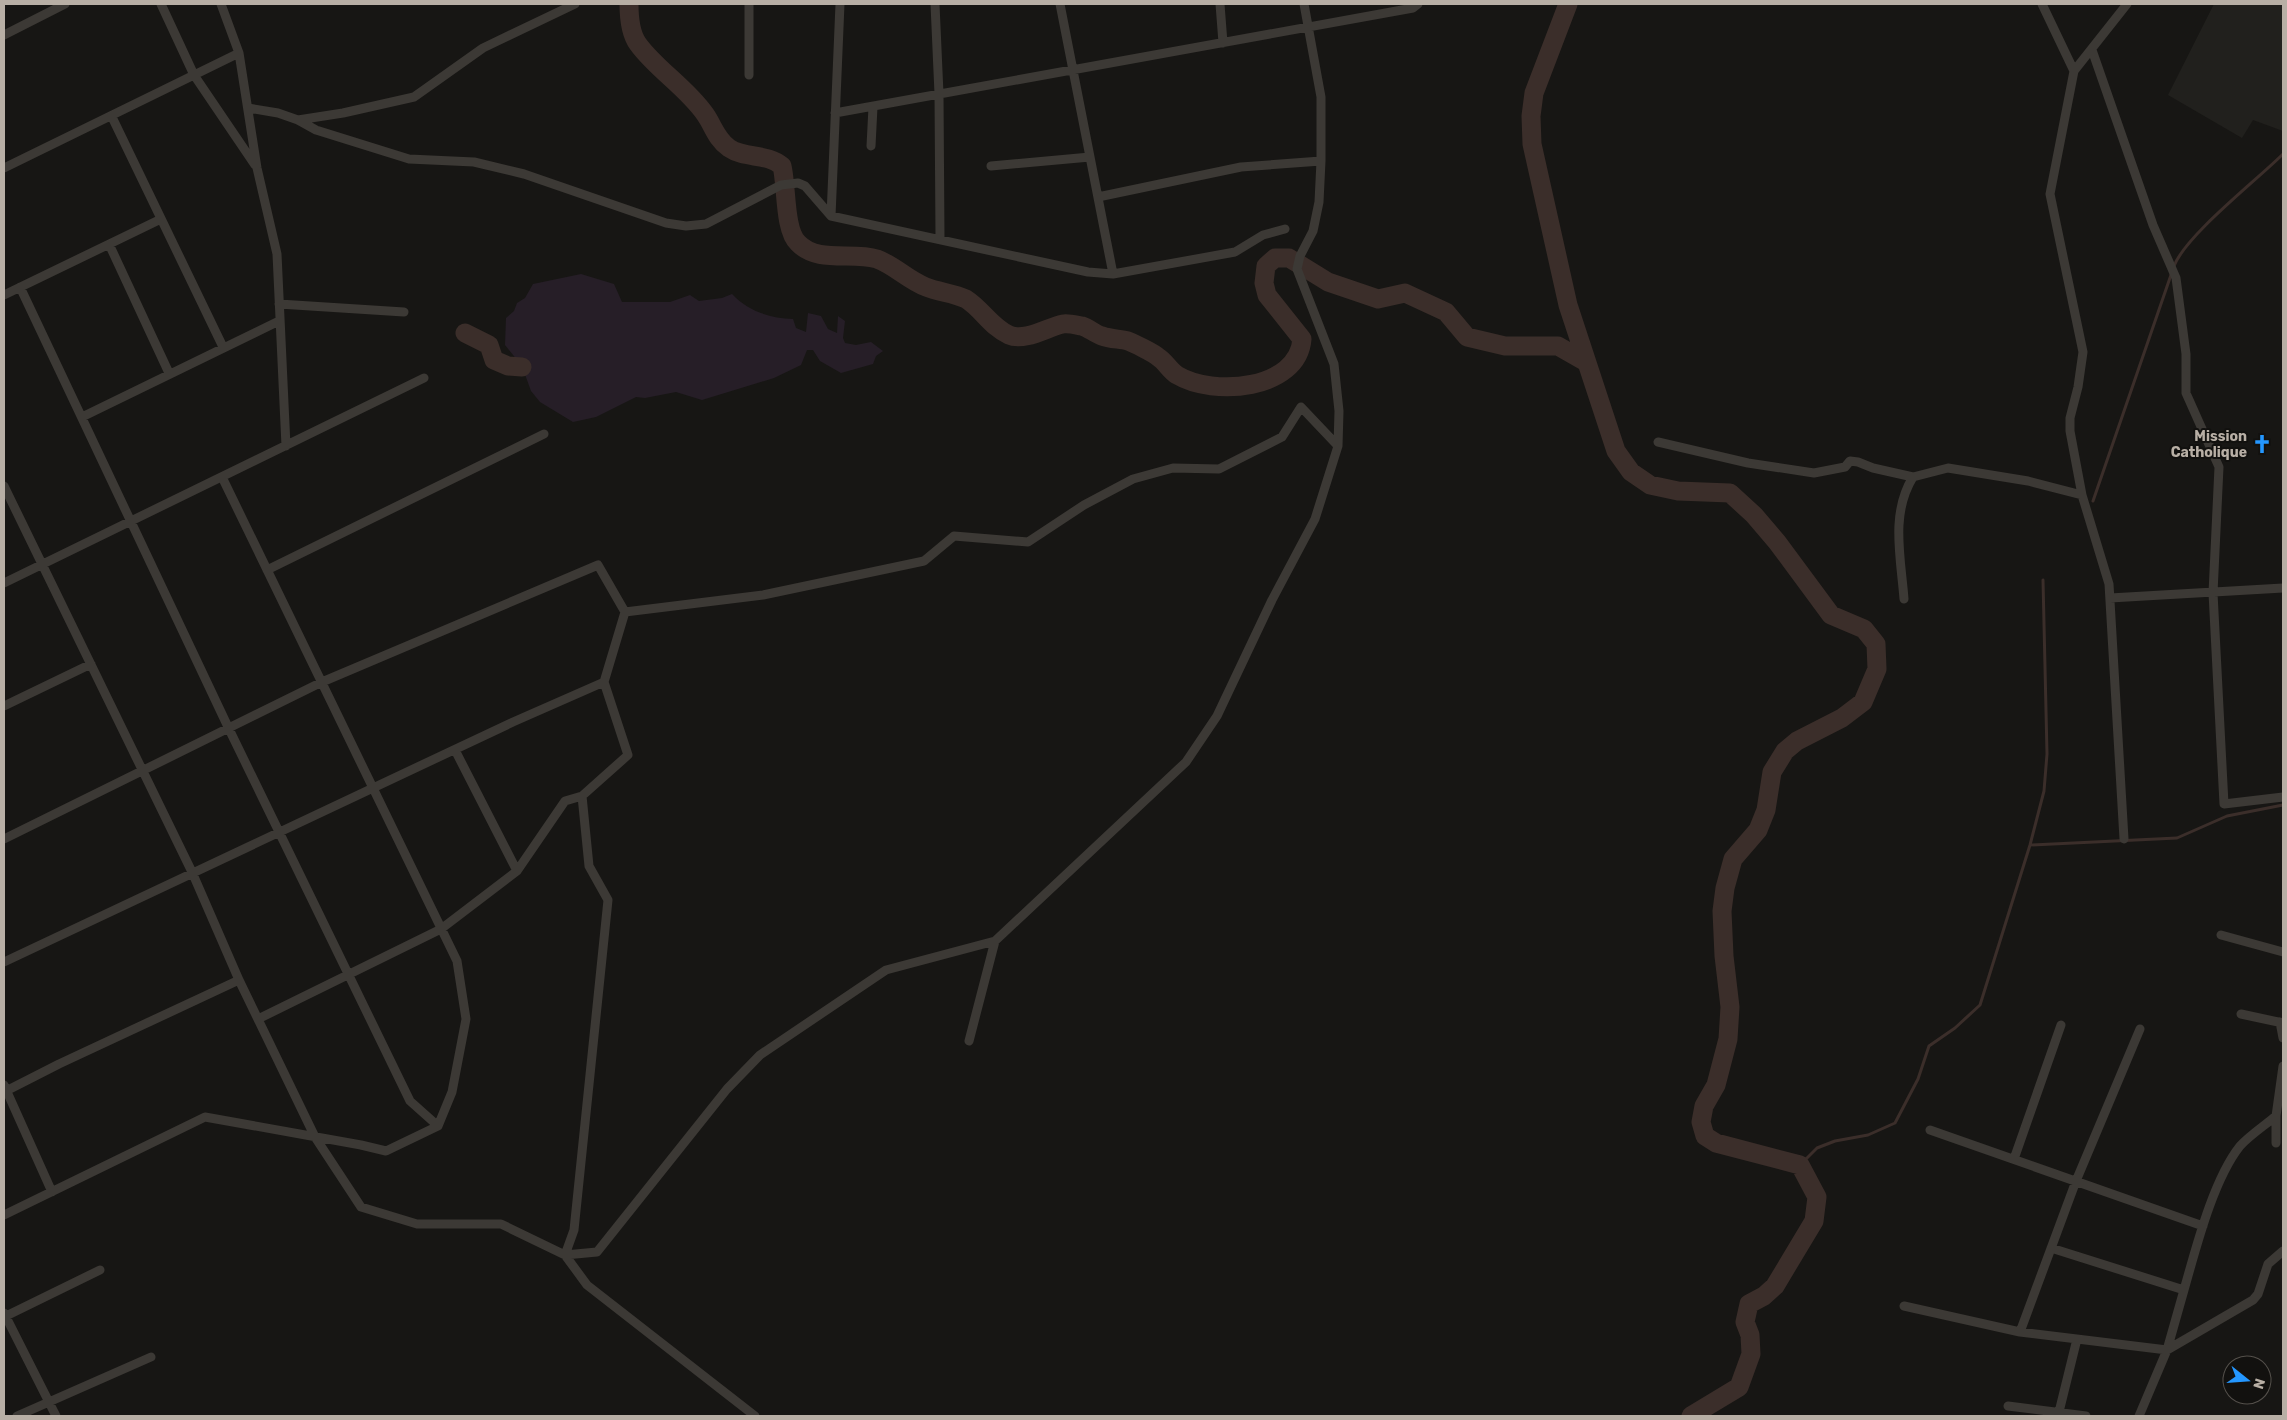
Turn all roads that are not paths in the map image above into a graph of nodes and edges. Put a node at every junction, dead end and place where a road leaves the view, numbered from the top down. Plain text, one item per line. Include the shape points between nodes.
1 (64, 4) edge
2 (161, 4) edge
3 (221, 4) edge
4 (575, 4) edge
5 (749, 4) edge
6 (840, 4) edge
7 (935, 4) edge
8 (1060, 4) edge
9 (1220, 4) edge
10 (1304, 4) edge
11 (2042, 4) edge
12 (2127, 4) edge
13 (1415, 5) edge
14 (1308, 27) junction
15 (4, 35) edge
16 (1223, 43) junction
17 (2092, 50) junction
18 (239, 53) junction
19 (1073, 70) junction
20 (2074, 71) junction
21 (194, 75) junction
22 (749, 75) dead end
23 (939, 94) junction
24 (873, 106) junction
25 (248, 108) junction
26 (835, 113) junction
27 (112, 117) junction
28 (298, 120) junction
29 (872, 146) dead end
30 (1090, 157) junction
31 (1321, 161) junction
32 (991, 166) dead end
33 (4, 168) edge
34 (257, 168) junction
35 (1098, 197) junction
36 (831, 216) junction
37 (161, 219) junction
38 (1285, 229) dead end
39 (940, 238) junction
40 (109, 244) junction
41 (1113, 274) junction
42 (20, 287) junction
43 (4, 295) edge
44 (278, 304) junction
45 (404, 312) dead end
46 (279, 321) junction
47 (223, 347) junction
48 (169, 373) junction
49 (424, 378) dead end
50 (82, 417) junction
51 (544, 434) dead end
52 (1658, 442) dead end
53 (286, 446) junction
54 (1338, 446) junction
55 (222, 477) junction
56 (1912, 477) junction
57 (4, 486) edge
58 (2082, 495) junction
59 (132, 520) junction
60 (42, 564) junction
61 (267, 570) junction
62 (4, 583) edge
63 (2283, 588) edge
64 (2213, 593) junction
65 (2110, 598) junction
66 (1904, 599) dead end
67 (626, 612) junction
68 (91, 664) junction
69 (322, 682) junction
70 (604, 682) junction
71 (4, 706) edge
72 (229, 728) junction
73 (455, 750) junction
74 (143, 771) junction
75 (373, 789) junction
76 (582, 796) junction
77 (2283, 797) edge
78 (279, 832) junction
79 (2124, 839) dead end
80 (4, 840) edge
81 (518, 871) junction
82 (192, 872) junction
83 (442, 929) junction
84 (2222, 935) dead end
85 (995, 940) junction
86 (2283, 952) edge
87 (4, 962) edge
88 (348, 975) junction
89 (239, 980) junction
90 (2240, 1014) dead end
91 (258, 1019) junction
92 (2282, 1023) edge
93 (2061, 1025) dead end
94 (2140, 1029) dead end
95 (2283, 1038) edge
96 (969, 1041) dead end
97 (2283, 1066) edge
98 (5, 1088) edge
99 (2276, 1116) junction
100 (438, 1126) junction
101 (1930, 1130) dead end
102 (315, 1137) junction
103 (2276, 1143) dead end
104 (2014, 1159) junction
105 (2076, 1181) junction
106 (52, 1192) junction
107 (4, 1216) edge
108 (2203, 1226) junction
109 (2051, 1248) junction
110 (2283, 1251) edge
111 (565, 1255) junction
112 (100, 1270) dead end
113 (2184, 1290) junction
114 (1904, 1306) dead end
115 (4, 1316) edge
116 (2020, 1332) junction
117 (2077, 1339) junction
118 (2167, 1350) junction
119 (151, 1357) dead end
120 (49, 1401) junction
121 (2008, 1406) dead end
122 (2059, 1415) edge
123 (17, 1416) edge
124 (56, 1416) edge
125 (755, 1416) edge
126 (2086, 1416) edge
127 (2139, 1416) edge

1 - 15 street
2 - 21 street
3 - 18 street
4 - 28 street via 483,48 414,96
5 - 22 street
6 - 26 street
7 - 23 street
8 - 19 street
9 - 16 street
10 - 14 street
11 - 20 street
12 - 17 street
13 - 14 street
14 - 16 street
14 - 31 street via 1321,97
16 - 19 street
17 - 20 street
17 - 64 street via 2153,225 2176,278 2186,354 2186,393 2219,467
18 - 21 street
18 - 25 street
19 - 23 street
19 - 30 street
20 - 58 street via 2050,194 2083,352 2070,418
21 - 27 street
21 - 34 street
23 - 24 street
23 - 39 street
24 - 26 street
24 - 29 street
25 - 28 street
25 - 34 street
26 - 36 street
27 - 33 street
27 - 37 street
28 - 36 street via 316,130 409,159 474,162 524,174 666,224 706,224 781,185 798,183 805,186
30 - 32 street
30 - 35 street
31 - 35 street via 1241,167
31 - 54 street via 1319,202 1297,269 1334,364 1339,411
34 - 44 street via 277,254
35 - 41 street
36 - 39 street
37 - 40 street
37 - 47 street
38 - 41 street via 1263,235 1235,252
39 - 41 street via 1088,272
40 - 42 street
40 - 48 street
42 - 43 street
42 - 50 street
44 - 45 street
44 - 46 street
46 - 47 street
46 - 53 street
47 - 48 street
48 - 50 street
49 - 53 street
50 - 59 street
51 - 61 street
52 - 56 street via 1748,463 1814,473 1845,467 1850,461
53 - 55 street
54 - 67 street via 1301,408 1282,437 1219,469 1173,468 1133,479 1084,504 1028,542 954,536 924,561 763,595
54 - 85 street via 1316,518 1272,600 1217,716 1186,762
55 - 59 street
55 - 61 street
56 - 58 street via 1948,468 2028,481
56 - 66 street via 1904,490 1897,532
57 - 60 street
58 - 65 street via 2099,546
59 - 60 street
59 - 72 street
60 - 62 street
60 - 68 street
61 - 69 street
63 - 64 street
64 - 65 street
64 - 77 street via 2224,804
65 - 79 street
67 - 69 street via 598,565
67 - 70 street
68 - 71 street
68 - 74 street
69 - 72 street
69 - 75 street
70 - 73 street
70 - 76 street via 628,755
72 - 74 street
72 - 78 street
73 - 75 street
73 - 81 street
74 - 80 street
74 - 82 street
75 - 78 street
75 - 83 street
76 - 81 street via 565,801
76 - 111 street via 589,866 608,900 574,1230
78 - 82 street
78 - 88 street
81 - 83 street
82 - 87 street
82 - 89 street
83 - 88 street
83 - 100 street via 457,960 466,1019 452,1092
84 - 86 street
85 - 96 street
85 - 111 street via 886,970 760,1055 727,1088 597,1252
88 - 91 street
88 - 100 street via 410,1101
89 - 91 street
89 - 98 street
90 - 92 street
91 - 102 street
92 - 95 street
93 - 104 street
94 - 105 street
97 - 99 street
98 - 106 street
99 - 103 street
99 - 108 street via 2242,1145 2229,1162
100 - 102 street via 386,1152
101 - 104 street
102 - 106 street via 205,1117
102 - 111 street via 361,1207 417,1224 501,1224
104 - 105 street
105 - 108 street
105 - 109 street
106 - 107 street
108 - 113 street
109 - 113 street
109 - 116 street
110 - 118 street via 2268,1264 2253,1300
111 - 125 street via 587,1285
112 - 115 street
113 - 118 street
114 - 116 street
115 - 120 street
116 - 117 street
117 - 118 street
117 - 122 street
118 - 127 street
119 - 120 street
120 - 123 street
120 - 124 street
121 - 122 street
122 - 126 street

